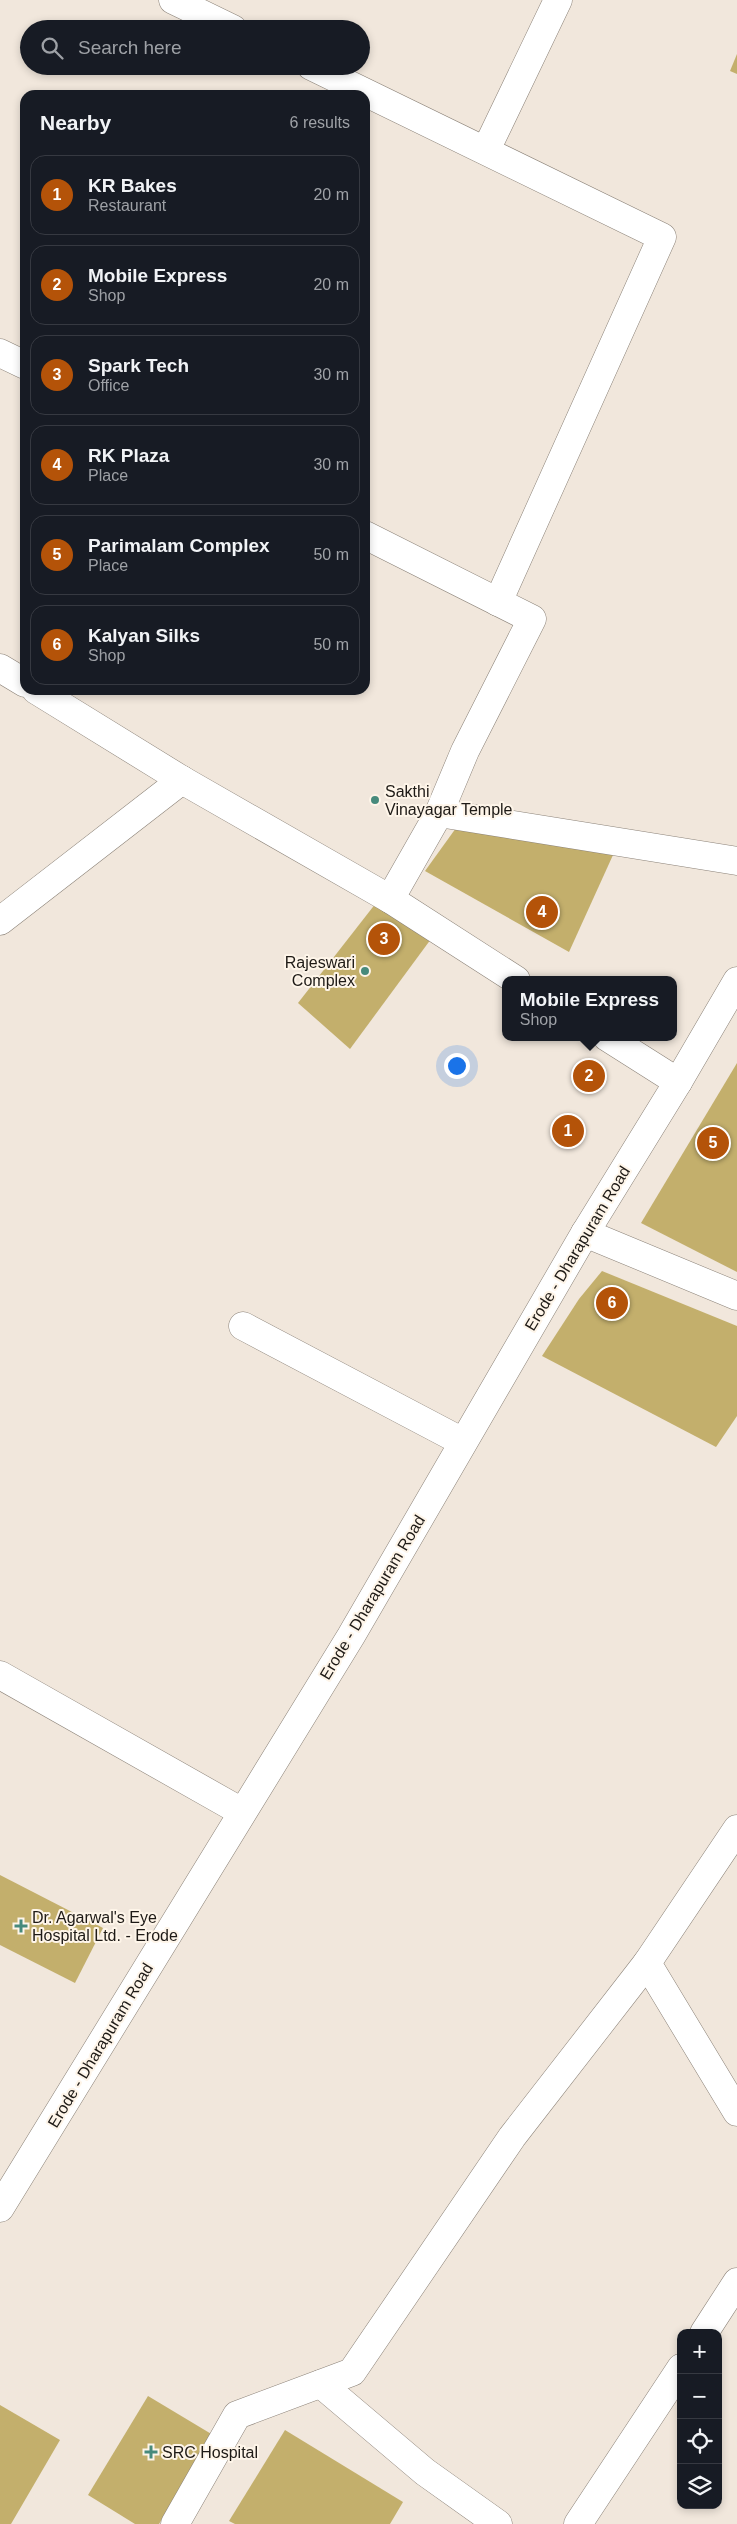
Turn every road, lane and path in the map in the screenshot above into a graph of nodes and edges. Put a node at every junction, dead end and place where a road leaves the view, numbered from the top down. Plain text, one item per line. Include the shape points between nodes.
1 (173, 0) edge
2 (558, 0) edge
3 (214, 20) edge
4 (330, 75) edge
5 (361, 90) edge
6 (370, 94) edge
7 (486, 150) junction
8 (0, 353) edge
9 (20, 363) edge
10 (370, 538) edge
11 (498, 602) junction
12 (0, 668) edge
13 (20, 680) edge
14 (44, 695) edge
15 (182, 780) junction
16 (439, 813) junction
17 (737, 861) edge
18 (390, 899) junction
19 (0, 921) edge
20 (510, 976) edge
21 (737, 981) edge
22 (613, 1041) edge
23 (678, 1082) junction
24 (584, 1233) junction
25 (737, 1296) edge
26 (243, 1326) dead end
27 (463, 1442) junction
28 (0, 1675) edge
29 (242, 1812) junction
30 (737, 1828) edge
31 (647, 1963) junction
32 (737, 2112) edge
33 (0, 2208) edge
34 (737, 2282) edge
35 (707, 2329) edge
36 (677, 2374) edge
37 (321, 2384) junction
38 (175, 2524) edge
39 (498, 2524) edge
40 (578, 2524) edge

1 - 3 street
2 - 7 street
4 - 5 street
6 - 7 street
7 - 11 street via 662,236
8 - 9 street
10 - 11 street
11 - 16 street via 532,619
12 - 13 street
14 - 15 street
15 - 18 street
15 - 19 street
16 - 17 street
16 - 18 street
18 - 20 street
21 - 23 street, Erode - Dharapuram Road
22 - 23 street
23 - 24 street, Erode - Dharapuram Road
24 - 25 street
24 - 27 street, Erode - Dharapuram Road
26 - 27 street
27 - 29 street, Erode - Dharapuram Road
28 - 29 street
29 - 33 street, Erode - Dharapuram Road
30 - 31 street
31 - 32 street
31 - 37 street via 512,2136 352,2372
34 - 35 street
36 - 40 street
37 - 38 street via 237,2415
37 - 39 street via 425,2472

